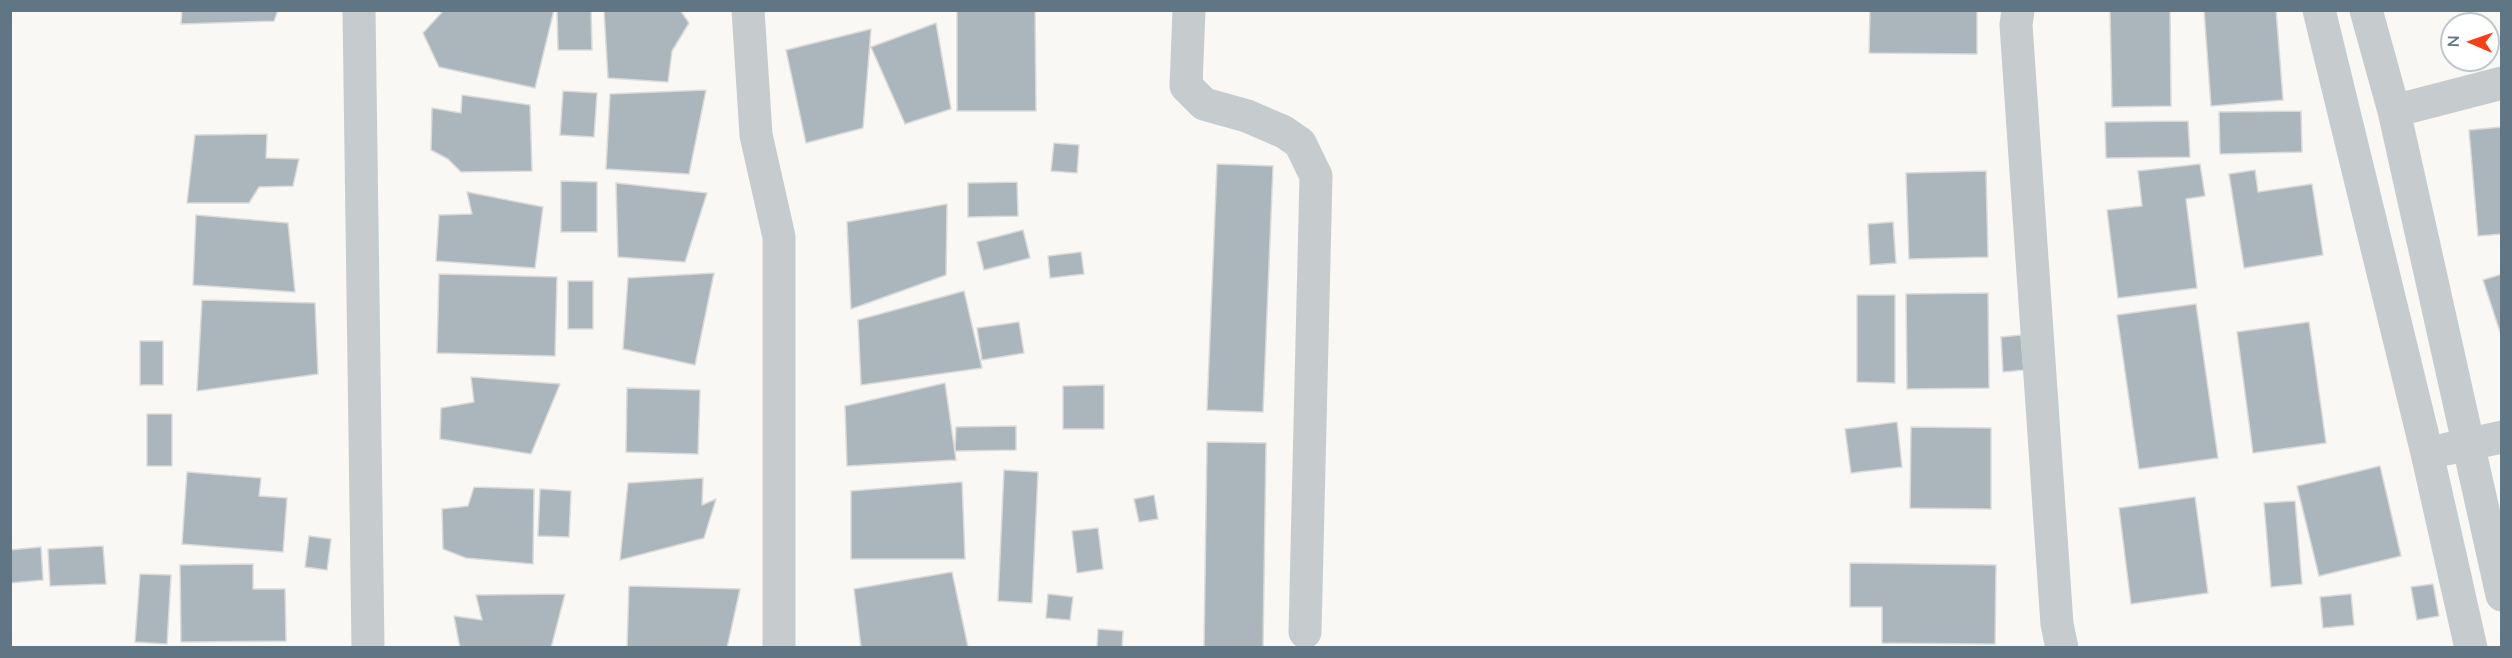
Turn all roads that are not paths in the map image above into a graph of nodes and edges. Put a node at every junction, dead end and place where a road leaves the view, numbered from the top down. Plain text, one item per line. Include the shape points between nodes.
1 (359, 10) edge
2 (748, 10) edge
3 (1189, 10) edge
4 (2018, 10) edge
5 (2319, 10) edge
6 (2366, 10) edge
7 (2502, 83) edge
8 (2394, 111) junction
9 (2502, 437) edge
10 (2469, 445) junction
11 (2427, 453) junction
12 (2502, 595) edge
13 (1305, 632) dead end
14 (368, 648) edge
15 (779, 648) edge
16 (2062, 648) edge
17 (2471, 648) edge

1 - 14 street
2 - 15 street via 756,135 779,237
3 - 13 street via 1186,86 1204,104 1247,116 1300,143 1316,176
4 - 16 street via 2057,624
5 - 11 street
6 - 8 street
7 - 8 street
8 - 10 street
9 - 10 street
10 - 11 street
10 - 12 street
11 - 17 street

